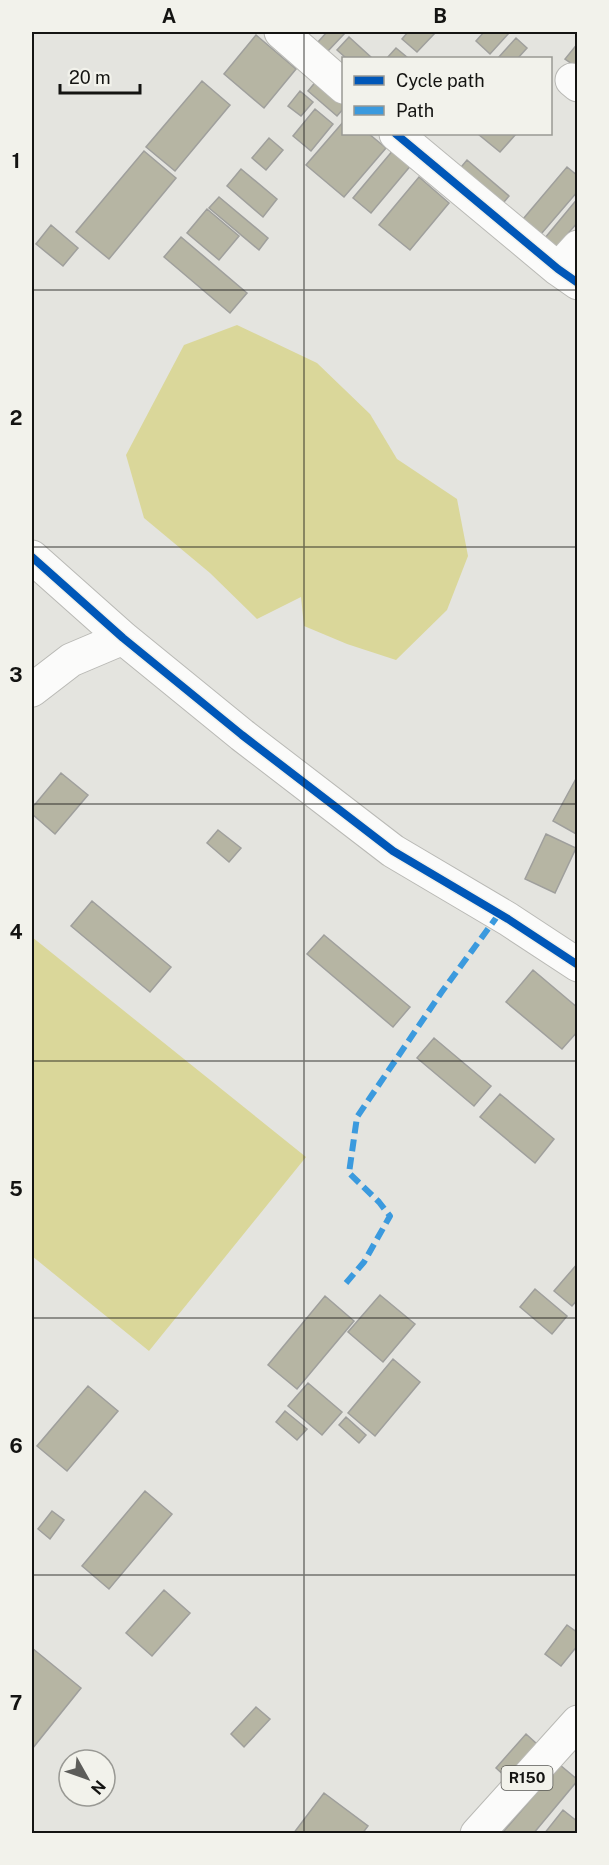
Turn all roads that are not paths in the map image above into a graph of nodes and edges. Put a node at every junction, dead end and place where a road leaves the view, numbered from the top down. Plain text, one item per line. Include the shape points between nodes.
1 (280, 32) edge
2 (342, 85) edge
3 (397, 135) edge
4 (571, 266) edge
5 (32, 557) edge
6 (123, 638) junction
7 (32, 690) edge
8 (578, 965) edge
9 (578, 1722) edge
10 (477, 1833) edge

1 - 2 street
3 - 4 street
5 - 6 street
6 - 7 street via 71,660
6 - 8 street via 393,851
9 - 10 street, R150

